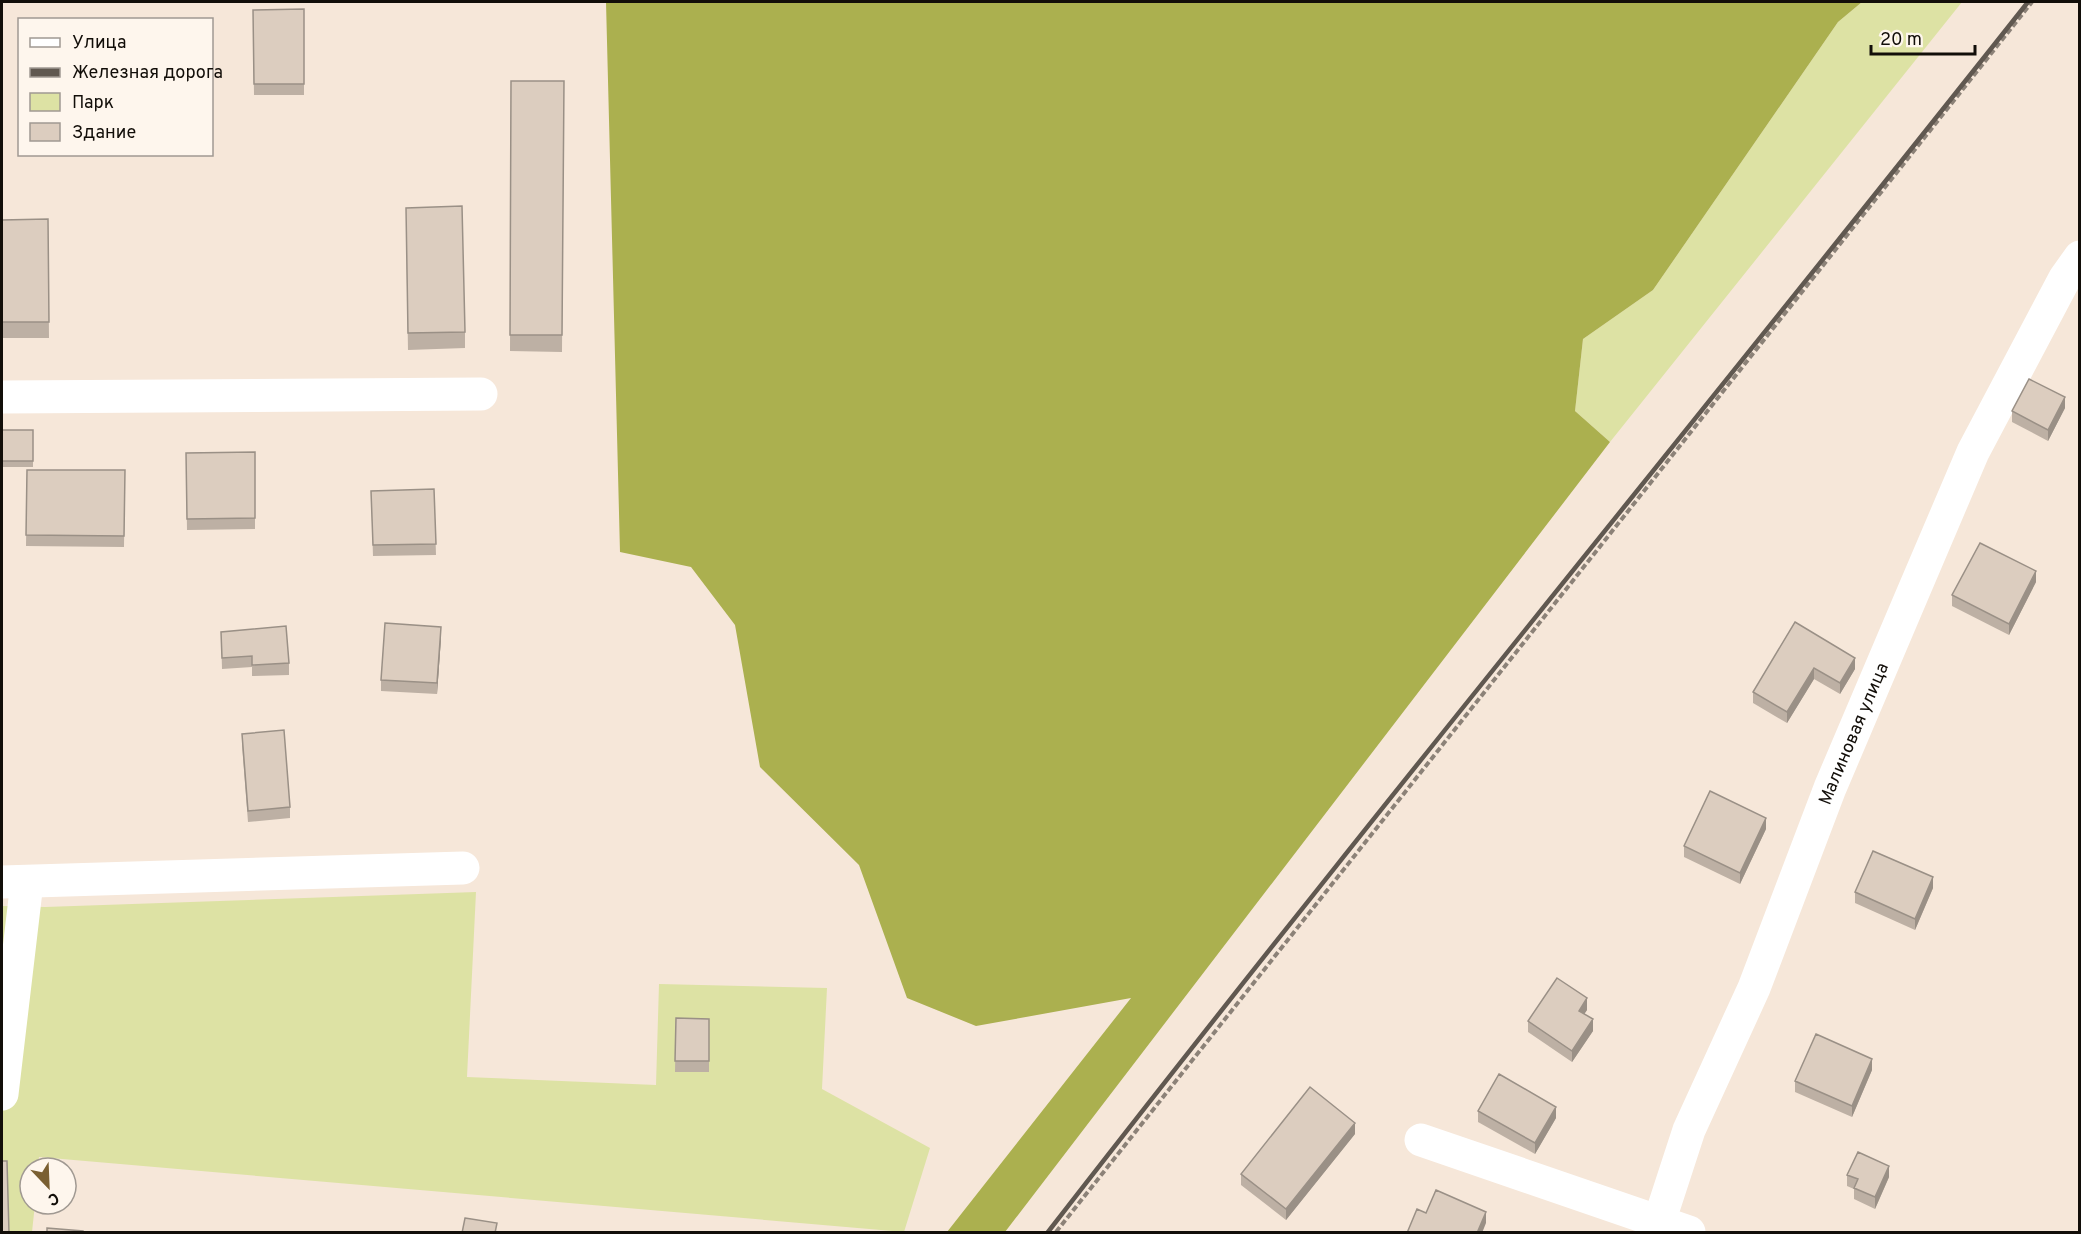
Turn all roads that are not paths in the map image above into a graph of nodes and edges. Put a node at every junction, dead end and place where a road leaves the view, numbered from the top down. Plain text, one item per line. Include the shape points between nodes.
1 (2079, 257) edge
2 (481, 394) dead end
3 (2, 397) edge
4 (463, 868) dead end
5 (14, 882) edge
6 (2, 1094) edge
7 (1421, 1140) dead end
8 (1674, 1227) edge

1 - 8 street, Малиновая улица via 1968,463 1830,788 1754,988 1689,1130
2 - 3 street
4 - 5 street
5 - 6 street
7 - 8 street

